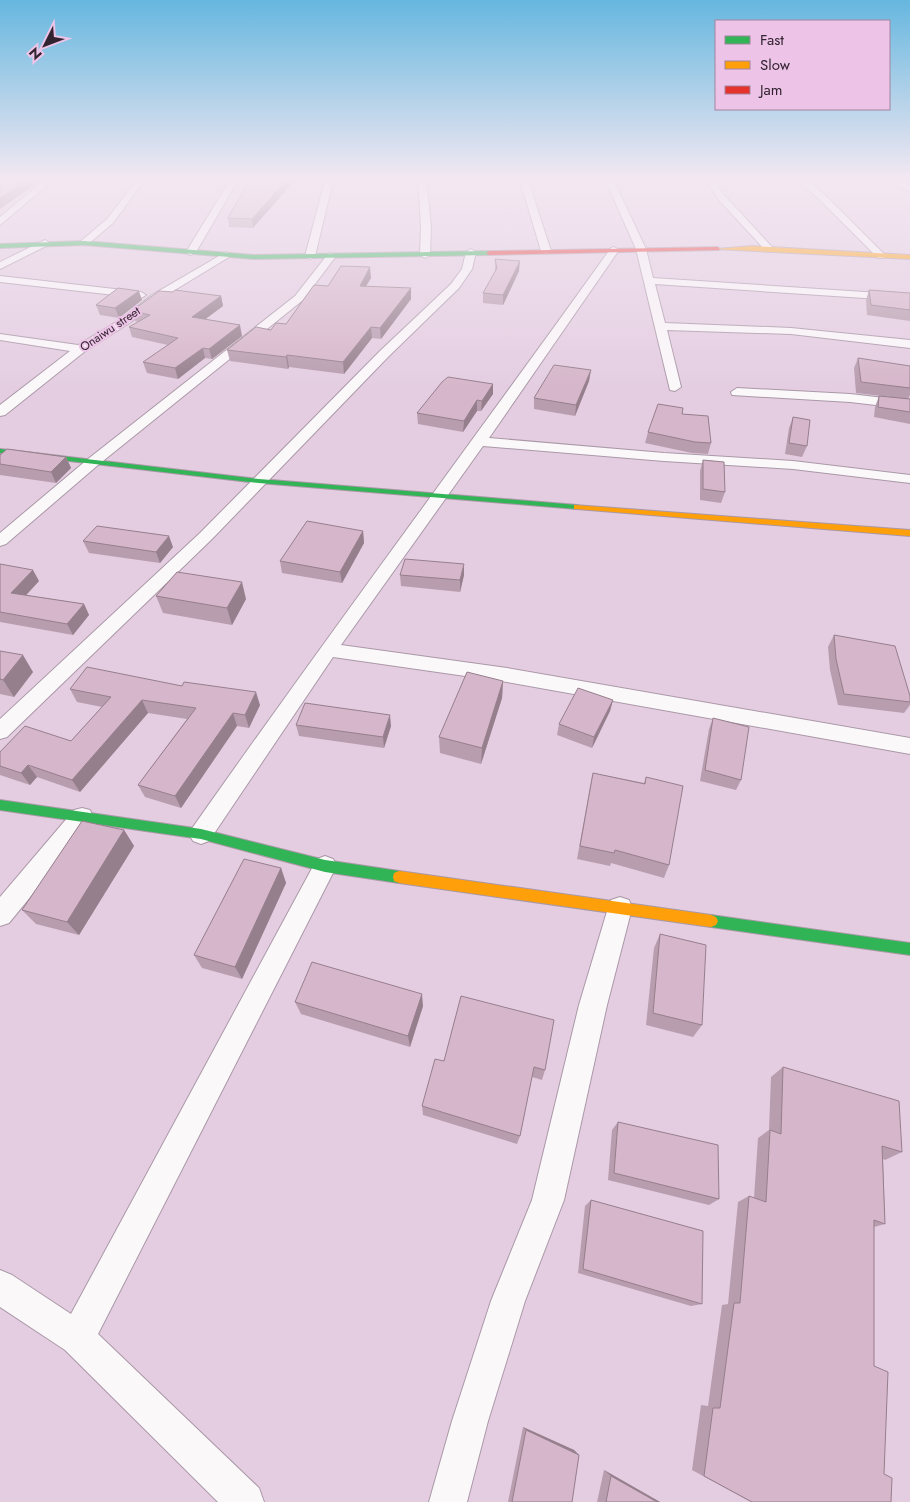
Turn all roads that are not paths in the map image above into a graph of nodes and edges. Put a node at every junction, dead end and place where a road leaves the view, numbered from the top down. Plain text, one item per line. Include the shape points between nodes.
1 (37, 247) edge
2 (132, 247) edge
3 (193, 247) edge
4 (312, 247) edge
5 (425, 247) edge
6 (545, 247) edge
7 (872, 247) edge
8 (642, 249) junction
9 (769, 249) joint
10 (614, 250) junction
11 (546, 251) junction
12 (190, 252) junction
13 (471, 252) junction
14 (226, 255) junction
15 (425, 255) junction
16 (310, 256) junction
17 (331, 256) junction
18 (881, 256) junction
19 (910, 257) edge
20 (0, 266) edge
21 (0, 279) edge
22 (649, 281) junction
23 (156, 296) junction
24 (910, 298) edge
25 (660, 326) junction
26 (0, 337) edge
27 (910, 344) edge
28 (80, 349) junction
29 (675, 387) dead end
30 (737, 392) dead end
31 (910, 405) edge
32 (0, 412) edge
33 (479, 441) junction
34 (0, 451) edge
35 (93, 462) junction
36 (910, 479) edge
37 (259, 481) junction
38 (440, 497) junction
39 (910, 533) edge
40 (0, 541) edge
41 (328, 650) junction
42 (0, 731) edge
43 (910, 746) edge
44 (0, 805) edge
45 (82, 817) junction
46 (201, 834) junction
47 (325, 866) junction
48 (620, 908) junction
49 (0, 915) edge
50 (910, 949) edge
51 (0, 1287) edge
52 (76, 1338) junction
53 (245, 1502) edge
54 (448, 1502) edge

1 - 20 street
2 - 12 street
3 - 12 street
4 - 16 street
5 - 15 street
6 - 11 street
7 - 18 street
8 - 9 street
8 - 10 street
8 - 22 street
9 - 18 street
10 - 11 street
10 - 33 street
11 - 13 street
12 - 14 street
13 - 15 street
13 - 37 street via 467,269 455,286
14 - 16 street
14 - 23 street, Onaiwu street
15 - 17 street
16 - 17 street
17 - 35 street via 299,298
18 - 19 street
21 - 23 street
22 - 24 street
22 - 25 street
23 - 28 street, Onaiwu street via 127,320
25 - 27 street via 791,331
25 - 29 street
26 - 28 street
28 - 32 street, Onaiwu street
30 - 31 street
33 - 36 street via 793,465
33 - 38 street
34 - 35 street
35 - 37 street
35 - 40 street
37 - 38 street
37 - 42 street via 206,536
38 - 39 street
38 - 41 street
41 - 43 street via 507,674
41 - 46 street
44 - 45 street
45 - 46 street
45 - 49 street
46 - 47 street
47 - 48 street
47 - 52 street
48 - 50 street
48 - 54 street via 593,1005 548,1200 508,1300
51 - 52 street
52 - 53 street

